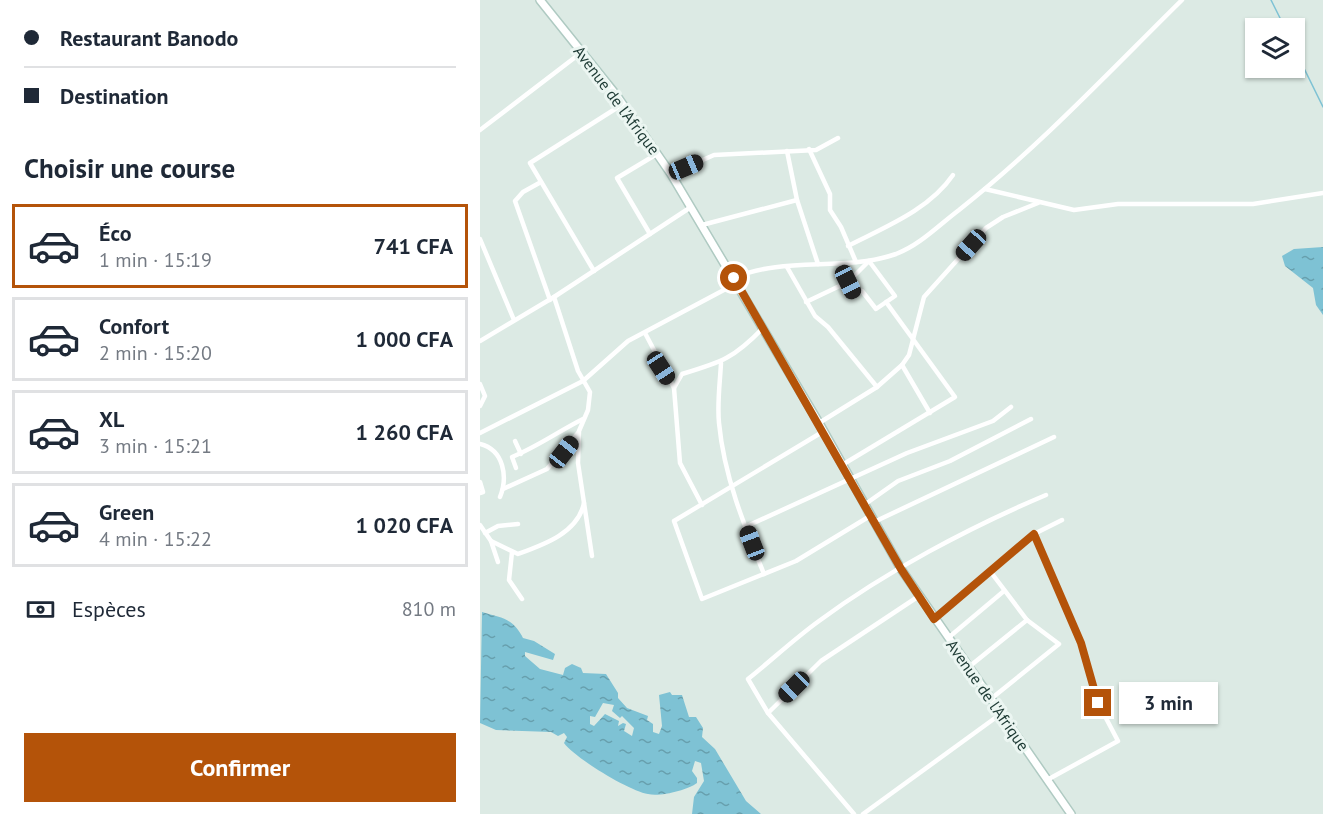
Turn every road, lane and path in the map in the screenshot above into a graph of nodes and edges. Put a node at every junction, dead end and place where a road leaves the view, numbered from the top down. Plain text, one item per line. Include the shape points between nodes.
1 (540, 0) edge
2 (1182, 0) edge
3 (582, 52) junction
4 (622, 104) junction
5 (480, 130) edge
6 (838, 138) dead end
7 (809, 149) junction
8 (787, 151) junction
9 (657, 154) junction
10 (671, 174) junction
11 (953, 175) dead end
12 (541, 182) junction
13 (985, 189) junction
14 (1323, 193) edge
15 (797, 200) junction
16 (1039, 202) junction
17 (691, 207) junction
18 (702, 225) junction
19 (650, 234) junction
20 (480, 239) edge
21 (848, 246) junction
22 (869, 261) junction
23 (856, 262) junction
24 (818, 264) junction
25 (787, 267) junction
26 (594, 271) junction
27 (736, 281) junction
28 (848, 282) junction
29 (552, 298) junction
30 (806, 302) junction
31 (886, 302) junction
32 (514, 320) junction
33 (763, 328) junction
34 (645, 333) junction
35 (913, 339) junction
36 (480, 341) edge
37 (721, 363) junction
38 (902, 365) junction
39 (583, 381) junction
40 (480, 384) edge
41 (877, 387) junction
42 (674, 388) junction
43 (480, 406) edge
44 (1011, 407) dead end
45 (930, 413) junction
46 (583, 419) junction
47 (1031, 419) dead end
48 (819, 423) junction
49 (579, 431) junction
50 (824, 432) junction
51 (480, 434) edge
52 (1054, 437) dead end
53 (515, 441) dead end
54 (480, 444) edge
55 (521, 454) junction
56 (842, 465) junction
57 (516, 468) dead end
58 (850, 480) junction
59 (480, 482) edge
60 (731, 488) junction
61 (503, 489) junction
62 (480, 494) edge
63 (1046, 495) dead end
64 (500, 497) dead end
65 (585, 498) junction
66 (702, 505) junction
67 (864, 505) junction
68 (496, 518) dead end
69 (872, 519) junction
70 (1062, 520) dead end
71 (518, 524) dead end
72 (480, 525) edge
73 (498, 526) junction
74 (746, 527) junction
75 (485, 533) junction
76 (1034, 534) junction
77 (490, 541) junction
78 (512, 552) junction
79 (592, 556) dead end
80 (498, 562) dead end
81 (901, 569) junction
82 (990, 571) junction
83 (764, 574) junction
84 (1005, 591) junction
85 (919, 596) junction
86 (522, 598) dead end
87 (934, 619) junction
88 (1027, 620) junction
89 (948, 638) junction
90 (970, 666) junction
91 (992, 698) junction
92 (1002, 712) junction
93 (768, 713) junction
94 (1047, 780) junction
95 (854, 814) edge
96 (863, 814) edge
97 (1071, 814) edge

1 - 3 main road, Avenue de l'Afrique
2 - 13 street via 1072,111
3 - 4 main road, Avenue de l'Afrique
3 - 5 street
4 - 9 main road, Avenue de l'Afrique
4 - 12 street via 530,163
6 - 7 street via 816,150
7 - 8 street
7 - 21 street via 830,194 830,210
8 - 10 street via 714,155
8 - 15 street
9 - 10 main road, Avenue de l'Afrique
9 - 19 street via 617,178
10 - 17 main road, Avenue de l'Afrique
11 - 21 street via 941,192 896,222
12 - 26 street
12 - 29 street via 515,201
13 - 16 street
13 - 22 street via 914,245
14 - 16 street via 1253,204 1118,204 1084,210
15 - 18 street
15 - 24 street
16 - 35 street via 986,228 924,297
17 - 18 main road, Avenue de l'Afrique
17 - 19 street
18 - 27 main road, Avenue de l'Afrique
19 - 26 street
20 - 32 street
21 - 23 street
22 - 23 street
22 - 28 street
22 - 31 street via 895,293
23 - 24 street
24 - 25 street
25 - 27 street via 753,270
25 - 30 street
26 - 29 street
27 - 33 main road, Avenue de l'Afrique
27 - 34 street
28 - 30 street
28 - 31 street via 853,294 862,291 876,309
29 - 32 street
29 - 39 street
30 - 41 street
31 - 35 street
32 - 36 street
33 - 37 street via 736,355
33 - 48 main road, Avenue de l'Afrique
34 - 39 street via 628,341
34 - 42 street
35 - 38 street
35 - 45 street via 955,397
37 - 42 street via 682,374
37 - 60 street via 718,422
38 - 41 street
38 - 45 street
39 - 46 street via 590,392
39 - 51 street
40 - 43 street via 486,396
41 - 48 street
42 - 66 street via 680,463
44 - 58 street via 993,420
45 - 56 street
46 - 49 street
46 - 55 street
47 - 67 street via 975,449 898,481
48 - 50 main road, Avenue de l'Afrique
49 - 61 street via 547,469
49 - 65 street via 578,463
50 - 56 main road, Avenue de l'Afrique
50 - 60 street
52 - 69 street
53 - 55 street
54 - 61 street via 494,452 502,464
55 - 57 street via 512,457
56 - 58 main road, Avenue de l'Afrique
58 - 67 main road, Avenue de l'Afrique
58 - 74 street
59 - 62 street
60 - 66 street
60 - 74 street
61 - 64 street
63 - 81 street via 978,525
65 - 78 street via 577,518 550,542 518,554
65 - 79 street
66 - 83 street via 674,521 702,599
67 - 69 main road, Avenue de l'Afrique
68 - 73 street
69 - 81 main road, Avenue de l'Afrique
69 - 83 street
70 - 76 street
71 - 73 street
72 - 75 street
73 - 75 street
74 - 83 street
75 - 77 street
76 - 82 street
76 - 94 street via 1081,643 1098,703 1118,741
77 - 78 street
77 - 80 street
78 - 86 street via 509,580
81 - 85 main road, Avenue de l'Afrique
81 - 93 street via 819,621 748,679
82 - 84 street
82 - 87 street
84 - 88 street
84 - 89 street
85 - 87 main road, Avenue de l'Afrique
85 - 93 street via 821,661
87 - 89 main road, Avenue de l'Afrique
88 - 90 street
88 - 91 street via 1059,644
89 - 90 main road, Avenue de l'Afrique
90 - 91 main road, Avenue de l'Afrique
91 - 92 main road, Avenue de l'Afrique
92 - 94 main road, Avenue de l'Afrique
92 - 96 street
93 - 95 street
94 - 97 main road, Avenue de l'Afrique

